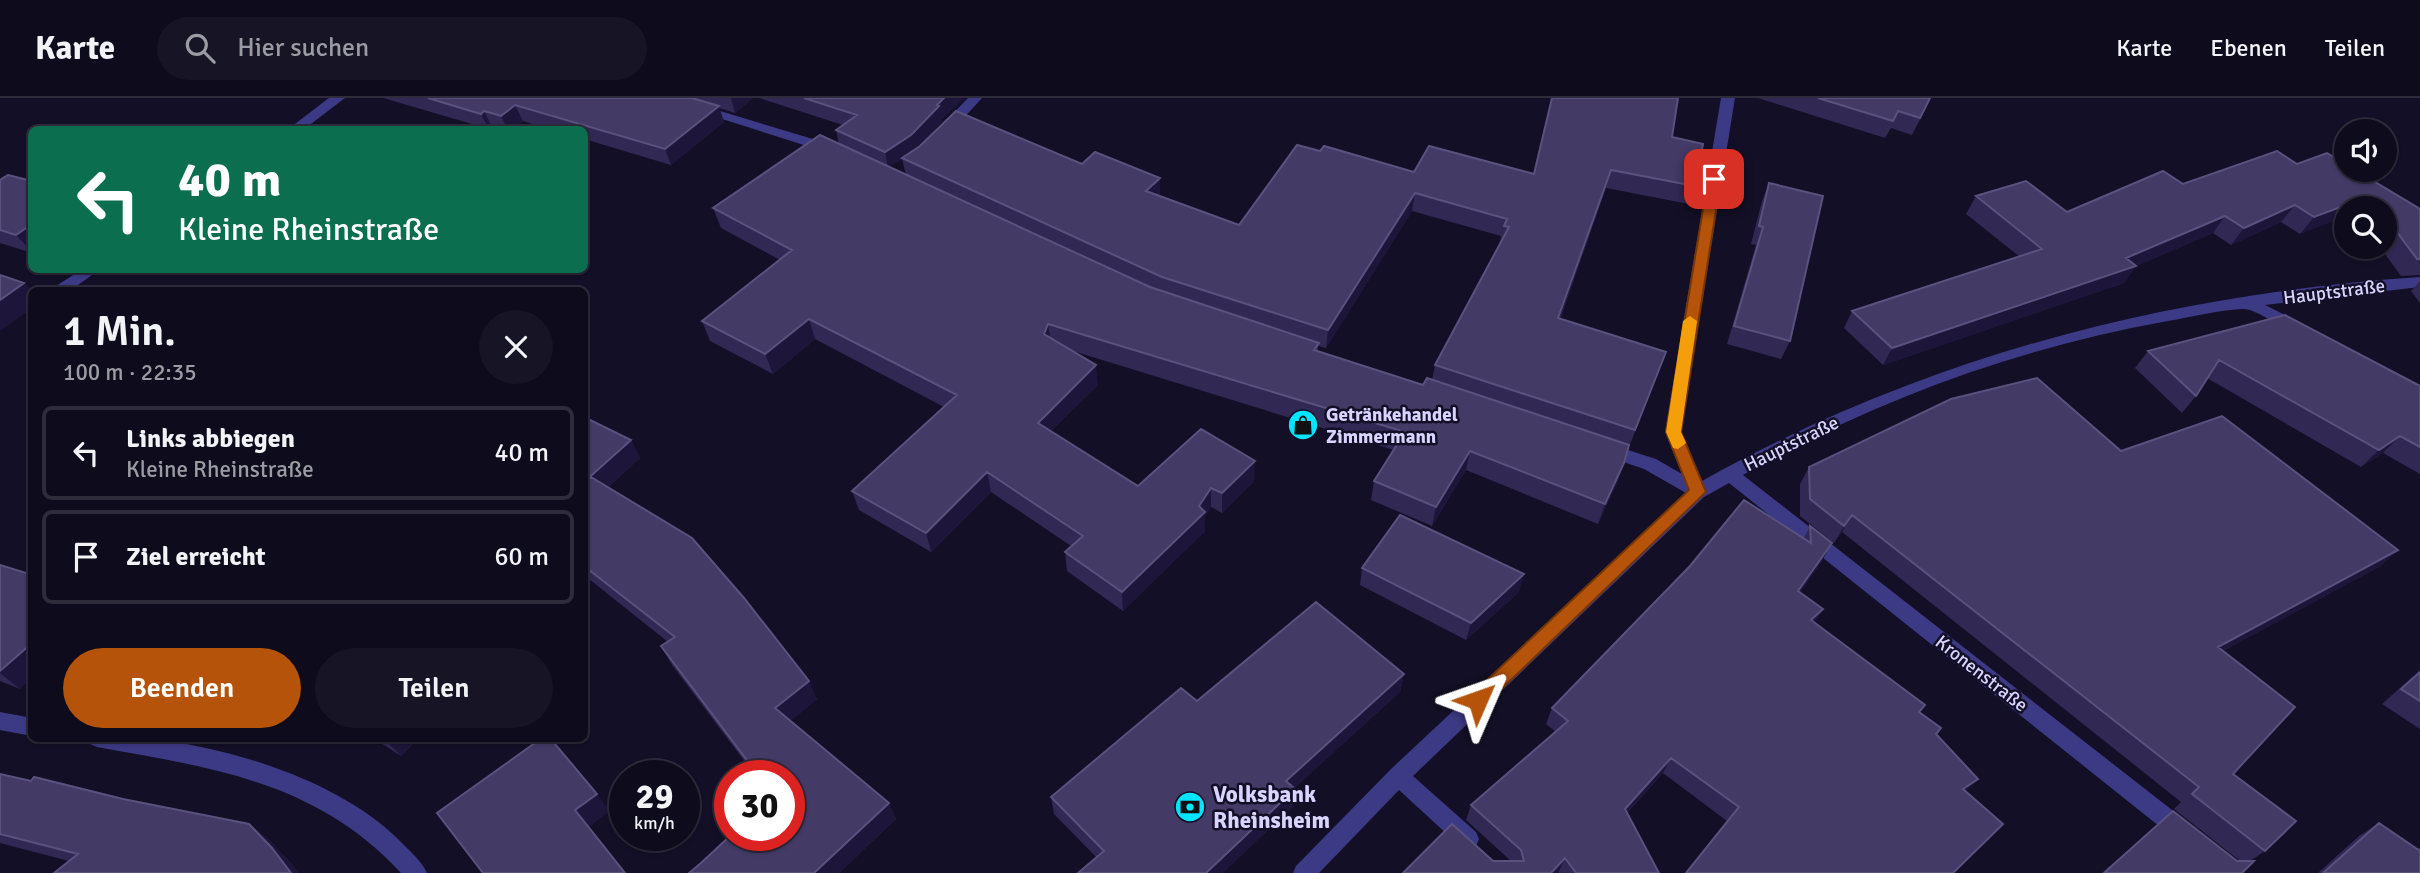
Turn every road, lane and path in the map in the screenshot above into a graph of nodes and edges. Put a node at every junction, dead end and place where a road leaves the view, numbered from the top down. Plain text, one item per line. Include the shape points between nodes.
1 (338, 98) edge
2 (663, 98) edge
3 (975, 98) edge
4 (1728, 98) edge
5 (299, 126) edge
6 (939, 136) edge
7 (844, 156) edge
8 (86, 273) edge
9 (2420, 282) edge
10 (66, 287) edge
11 (2248, 303) junction
12 (2310, 335) edge
13 (1585, 442) edge
14 (1729, 473) junction
15 (1698, 492) junction
16 (0, 721) edge
17 (28, 725) edge
18 (118, 742) edge
19 (1398, 776) junction
20 (2202, 848) edge
21 (1486, 855) edge
22 (416, 873) edge
23 (1304, 873) edge

1 - 5 street
2 - 7 street
3 - 6 street
4 - 15 street via 1673,432
8 - 10 street
9 - 11 street, Hauptstraße
11 - 12 street
11 - 14 street, Hauptstraße via 2115,326 2030,348 1890,396
13 - 15 street via 1650,464
14 - 15 street, Hauptstraße
14 - 20 street, Kronenstraße
15 - 19 street, Hauptstraße
16 - 17 street
18 - 22 street via 204,758 290,782 367,824
19 - 21 street
19 - 23 street, Hauptstraße

